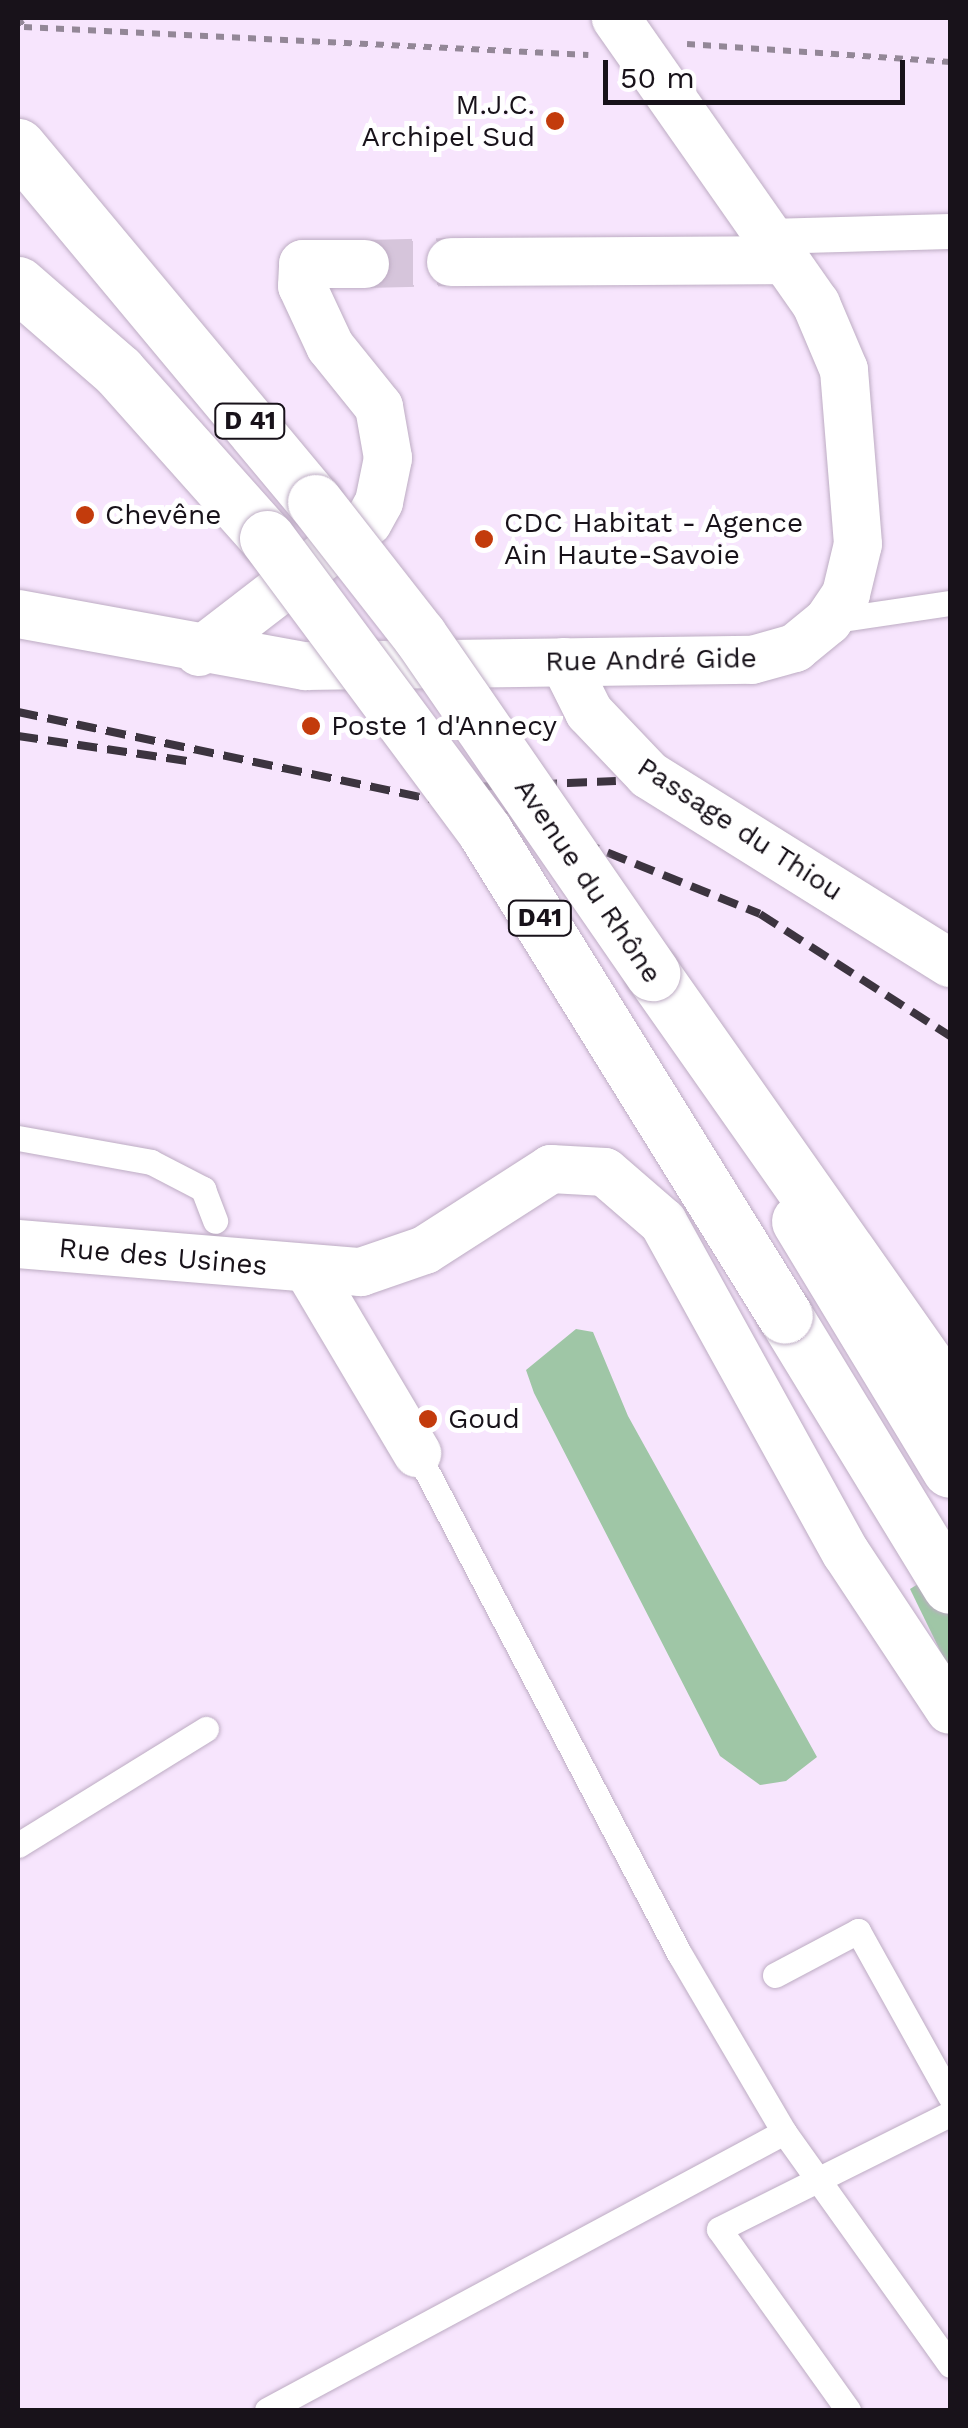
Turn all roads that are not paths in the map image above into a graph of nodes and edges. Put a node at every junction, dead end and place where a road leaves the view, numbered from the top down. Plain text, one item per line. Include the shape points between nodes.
1 (631, 38) edge
2 (18, 146) edge
3 (950, 232) edge
4 (777, 248) junction
5 (452, 262) tunnel mouth
6 (365, 264) tunnel mouth
7 (18, 284) edge
8 (950, 603) edge
9 (18, 614) edge
10 (828, 621) junction
11 (199, 652) junction
12 (564, 662) junction
13 (950, 962) edge
14 (652, 973) junction
15 (18, 1138) edge
16 (220, 1242) junction
17 (18, 1244) edge
18 (309, 1271) junction
19 (950, 1398) edge
20 (417, 1453) joint
21 (950, 1470) edge
22 (941, 1572) edge
23 (950, 1710) edge
24 (206, 1729) dead end
25 (18, 1845) edge
26 (775, 1974) dead end
27 (950, 2096) edge
28 (950, 2114) edge
29 (784, 2132) junction
30 (816, 2177) junction
31 (950, 2365) edge
32 (267, 2410) edge
33 (848, 2410) edge

1 - 4 street, Rue André Gide
2 - 14 main road, Avenue du Rhône / D 41, bridge via 419,635
3 - 4 street
4 - 5 street
4 - 10 street, Rue André Gide via 834,343 852,418 858,544 846,594
6 - 11 street via 302,264 302,286 330,346 379,407 388,458 379,502 368,522
7 - 22 main road, Avenue du Rhône / D41, bridge via 118,371 267,538 485,832
8 - 10 lane
9 - 11 street, Rue André Gide
10 - 12 street, Rue André Gide via 795,648 752,660
11 - 12 street, Rue André Gide via 305,666
12 - 13 street, Passage du Thiou via 589,712 649,776
14 - 19 main road
14 - 21 main road, Avenue du Rhône
15 - 16 lane via 152,1162 204,1189
16 - 17 street, Rue des Usines
16 - 18 street, Rue des Usines
18 - 20 street
18 - 23 street, Rue des Usines via 360,1272 407,1260 551,1169 591,1166 621,1183 663,1222 846,1553
20 - 29 lane via 680,1955
24 - 25 lane
26 - 27 lane via 858,1931
28 - 30 lane
29 - 30 lane
29 - 32 lane
30 - 31 lane
30 - 33 lane via 719,2229

